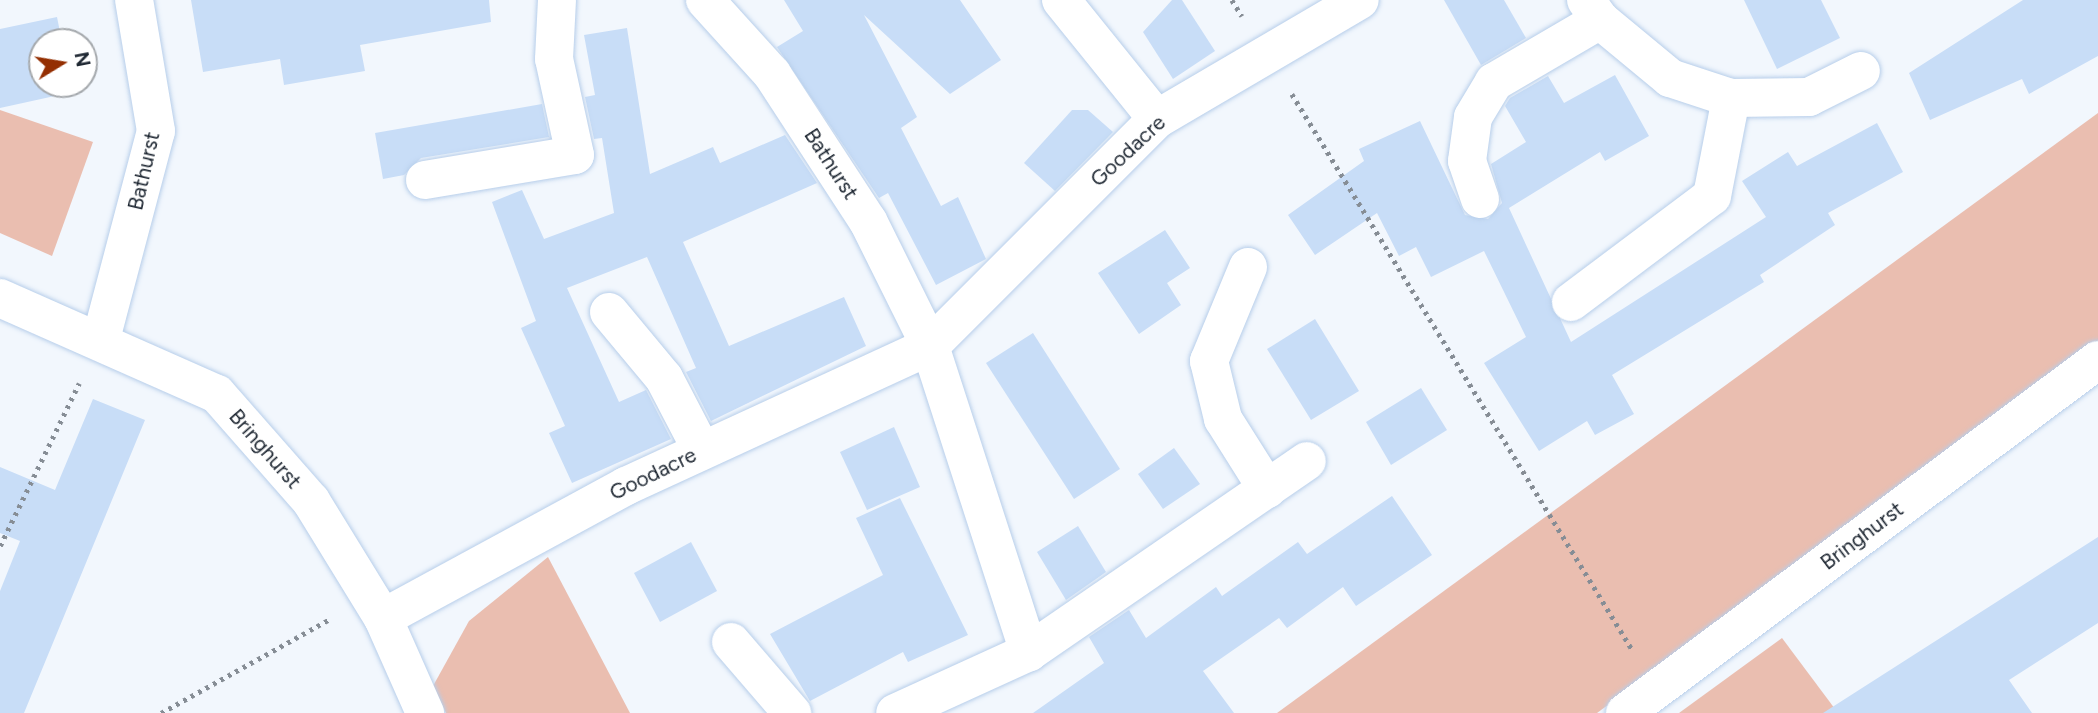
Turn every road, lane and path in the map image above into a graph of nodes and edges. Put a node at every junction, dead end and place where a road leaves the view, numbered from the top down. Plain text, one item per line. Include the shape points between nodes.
1 (134, 0) edge
2 (557, 0) edge
3 (705, 0) edge
4 (1061, 0) edge
5 (1360, 0) edge
6 (1593, 10) edge
7 (1269, 56) junction
8 (1861, 71) dead end
9 (1731, 98) junction
10 (1157, 118) junction
11 (425, 180) dead end
12 (1480, 199) dead end
13 (1248, 267) dead end
14 (0, 298) edge
15 (1571, 302) dead end
16 (609, 312) dead end
17 (101, 338) junction
18 (930, 346) junction
19 (2098, 360) edge
20 (702, 451) junction
21 (1307, 461) dead end
22 (1267, 489) junction
23 (0, 545) edge
24 (377, 607) junction
25 (731, 642) dead end
26 (1029, 652) junction
27 (1657, 689) junction
28 (161, 713) edge
29 (425, 713) edge
30 (792, 713) edge
31 (895, 713) edge
32 (1625, 713) edge

1 - 17 street, Bathurst via 156,131
2 - 11 street via 554,59 575,155
3 - 18 street, Bathurst via 772,74 868,221
4 - 10 street
5 - 7 street, Goodacre
6 - 9 street via 1670,78
6 - 12 street via 1494,82 1473,117 1467,161
7 - 10 street, Goodacre
7 - 27 path
8 - 9 street via 1808,97
9 - 15 street via 1712,196
10 - 18 street, Goodacre
13 - 22 street via 1209,361 1223,419
14 - 17 street, Bringhurst
16 - 20 street via 664,378
17 - 23 path
17 - 24 street, Bringhurst via 217,394 311,501
18 - 20 street, Goodacre
18 - 26 street
19 - 27 street, Bringhurst
20 - 24 street, Goodacre
21 - 22 street
22 - 26 street
24 - 28 path
24 - 29 street, Bringhurst
25 - 30 street
26 - 31 street
27 - 32 street, Bringhurst

